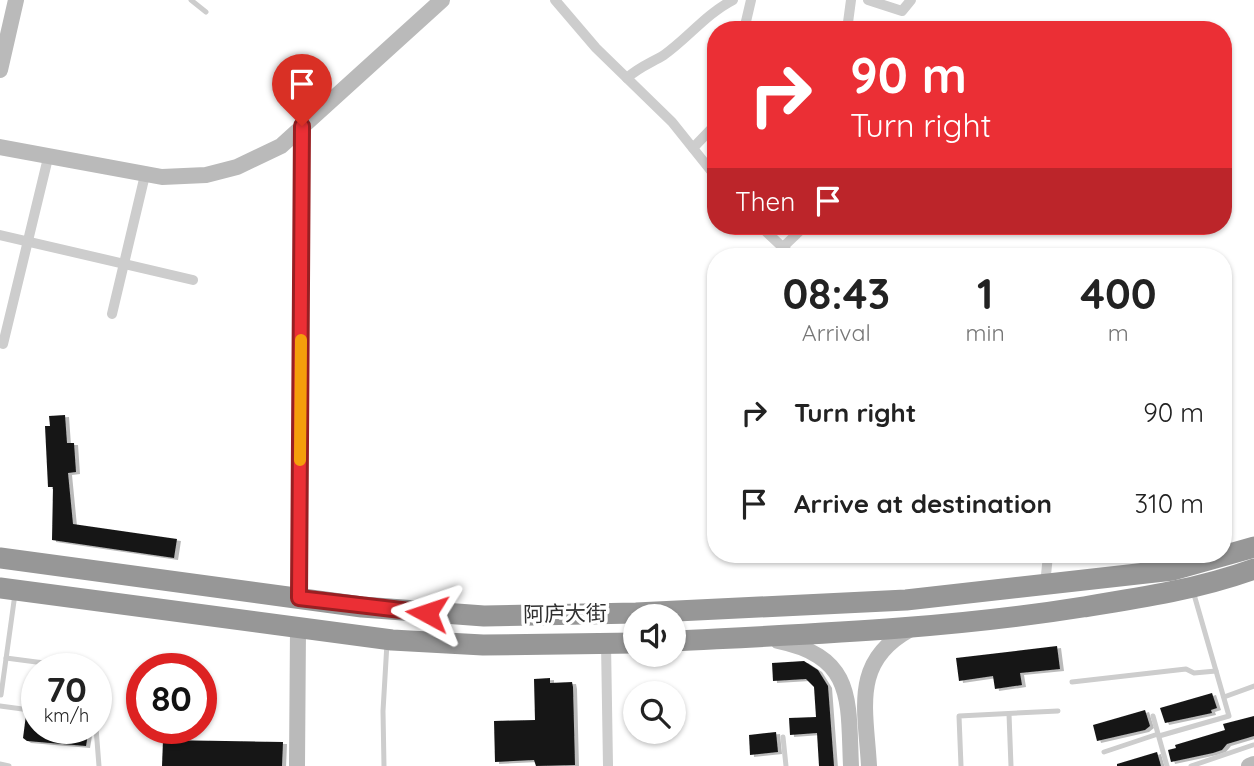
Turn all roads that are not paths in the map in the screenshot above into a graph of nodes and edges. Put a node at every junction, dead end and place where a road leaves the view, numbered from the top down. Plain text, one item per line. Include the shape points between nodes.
1 (6, 0) edge
2 (16, 0) edge
3 (191, 0) edge
4 (431, 0) edge
5 (442, 0) edge
6 (555, 0) edge
7 (733, 0) edge
8 (751, 0) edge
9 (850, 0) edge
10 (868, 0) edge
11 (911, 0) edge
12 (206, 12) dead end
13 (746, 21) edge
14 (848, 21) edge
15 (0, 26) edge
16 (0, 70) edge
17 (627, 78) junction
18 (302, 126) junction
19 (707, 133) edge
20 (0, 140) edge
21 (0, 148) edge
22 (693, 148) junction
23 (48, 158) junction
24 (707, 166) edge
25 (145, 175) junction
26 (0, 235) edge
27 (769, 235) edge
28 (796, 235) edge
29 (28, 241) junction
30 (782, 248) joint
31 (124, 264) junction
32 (193, 280) dead end
33 (112, 314) dead end
34 (3, 344) dead end
35 (1254, 547) edge
36 (1232, 553) edge
37 (0, 558) edge
38 (1047, 563) edge
39 (1197, 563) edge
40 (1254, 569) edge
41 (1045, 585) junction
42 (1192, 587) junction
43 (8, 589) edge
44 (299, 598) junction
45 (298, 628) junction
46 (909, 629) junction
47 (758, 637) junction
48 (387, 639) junction
49 (686, 640) edge
50 (606, 643) junction
51 (623, 643) edge
52 (6, 658) junction
53 (21, 660) edge
54 (2, 671) edge
55 (1216, 671) junction
56 (1072, 682) dead end
57 (1254, 686) edge
58 (1, 695) edge
59 (1224, 696) junction
60 (0, 706) edge
61 (21, 709) edge
62 (1058, 711) dead end
63 (1009, 713) junction
64 (1153, 716) dead end
65 (1158, 735) junction
66 (783, 737) dead end
67 (97, 744) edge
68 (1253, 745) edge
69 (1104, 752) dead end
70 (0, 764) edge
71 (9, 766) edge
72 (99, 766) edge
73 (297, 766) edge
74 (384, 766) edge
75 (608, 766) edge
76 (786, 766) edge
77 (851, 766) edge
78 (869, 766) edge
79 (961, 766) edge
80 (1011, 766) edge
81 (1167, 766) edge
82 (1191, 766) edge

1 - 15 main road
2 - 16 main road
3 - 12 lane
4 - 20 main road via 277,141 235,161 191,170 155,170
5 - 18 main road
6 - 17 street
7 - 17 street
8 - 13 street
9 - 14 street
10 - 11 street via 902,11
17 - 22 street
18 - 25 main road via 268,154 237,167 191,177
18 - 44 main road
19 - 22 street
21 - 23 main road
22 - 24 street
23 - 25 main road
23 - 29 street
25 - 31 street
26 - 29 street
27 - 30 street
28 - 30 street
29 - 31 street
29 - 34 street
31 - 32 street
31 - 33 street
35 - 36 highway, 阿庐大街
37 - 44 highway, 阿庐大街
38 - 41 street
39 - 41 highway, 阿庐大街
40 - 42 highway
41 - 44 highway, 阿庐大街 via 906,600 636,613 439,614
42 - 46 highway via 1048,613
42 - 55 lane
43 - 45 highway
43 - 52 lane
45 - 48 highway
45 - 73 main road
46 - 47 highway
46 - 78 main road via 886,645 868,674
47 - 49 highway
47 - 77 main road via 804,648 838,672 848,694
48 - 50 highway via 483,645
48 - 74 lane
50 - 51 highway
50 - 75 street
52 - 53 lane
52 - 54 lane
54 - 58 lane
55 - 56 lane via 1186,669
55 - 59 lane
57 - 59 lane
59 - 65 lane via 1229,716
60 - 61 lane
62 - 63 lane
63 - 79 lane via 959,716
63 - 80 lane
64 - 65 lane
65 - 69 lane
65 - 81 lane
66 - 76 lane
67 - 72 lane
68 - 82 lane
70 - 71 lane

